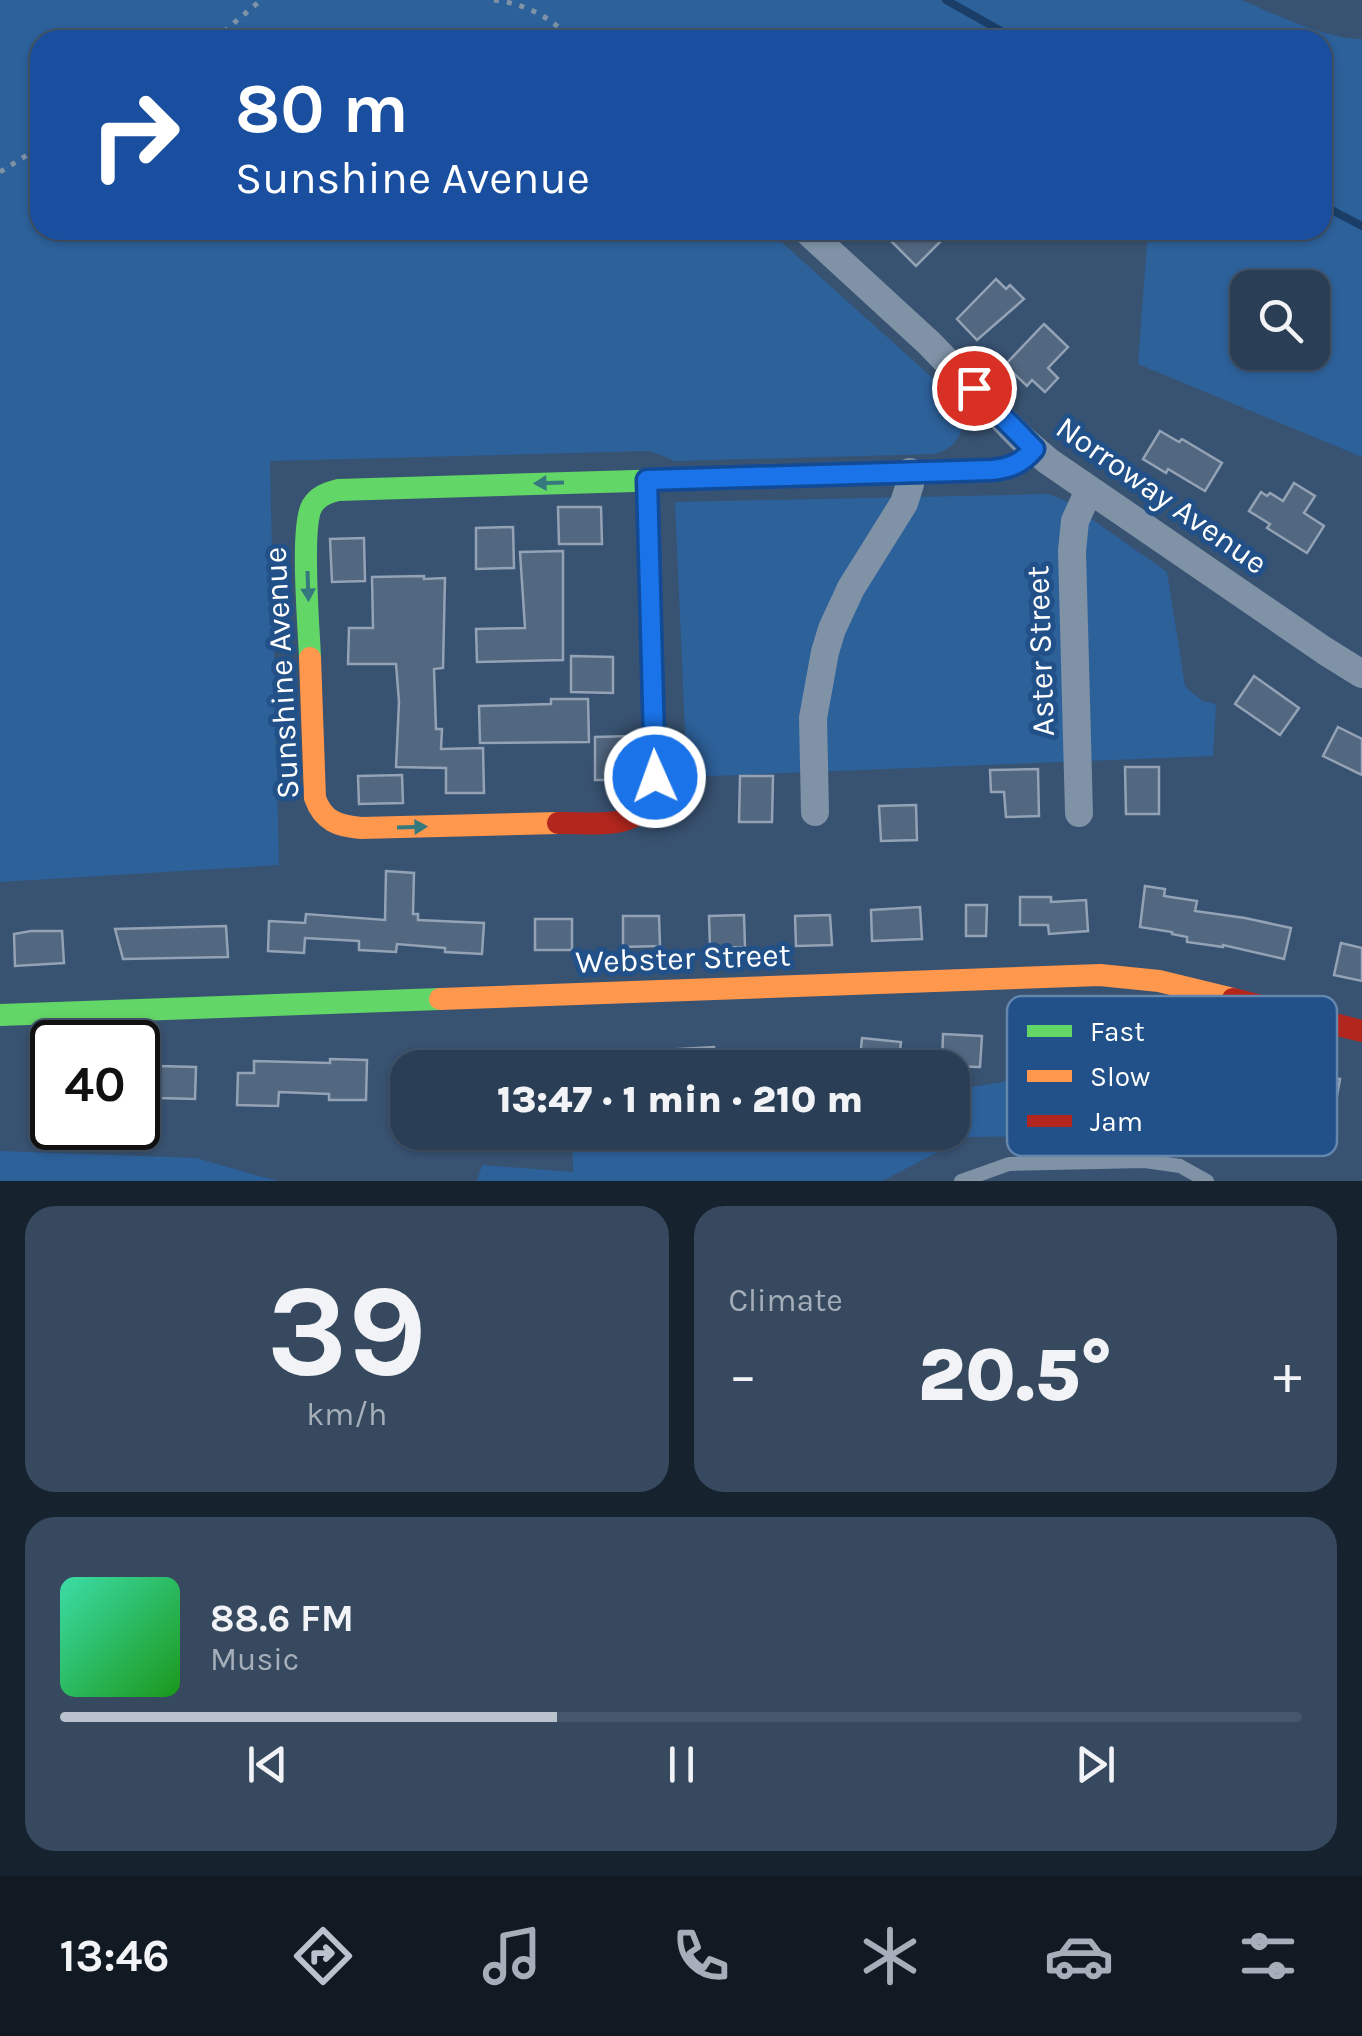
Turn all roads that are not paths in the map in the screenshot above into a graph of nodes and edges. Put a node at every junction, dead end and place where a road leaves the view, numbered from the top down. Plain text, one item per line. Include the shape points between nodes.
1 (817, 240) edge
2 (1034, 449) junction
3 (910, 472) junction
4 (647, 480) junction
5 (1089, 490) junction
6 (1362, 674) edge
7 (814, 812) dead end
8 (1080, 813) dead end
9 (1222, 996) edge
10 (0, 1015) edge
11 (1337, 1024) edge
12 (1362, 1030) edge
13 (1042, 1162) junction
14 (964, 1180) edge
15 (1042, 1181) edge
16 (1207, 1181) edge

1 - 2 street, Norroway Avenue
2 - 3 street, Sunshine Avenue via 1002,469
2 - 5 street, Norroway Avenue
3 - 4 street, Sunshine Avenue
3 - 7 street via 904,504 852,588 825,652 812,718
4 -> 4 street, Sunshine Avenue via 338,490 314,501 306,528 314,779 316,806 325,819 360,828 617,821 645,813 655,788
5 - 6 street, Norroway Avenue
5 - 8 street, Aster Street via 1074,520 1072,552
9 - 10 street, Webster Street via 1100,975
11 - 12 street, Webster Street
13 - 14 lane via 1009,1164
13 - 15 lane
13 - 16 lane via 1164,1163

